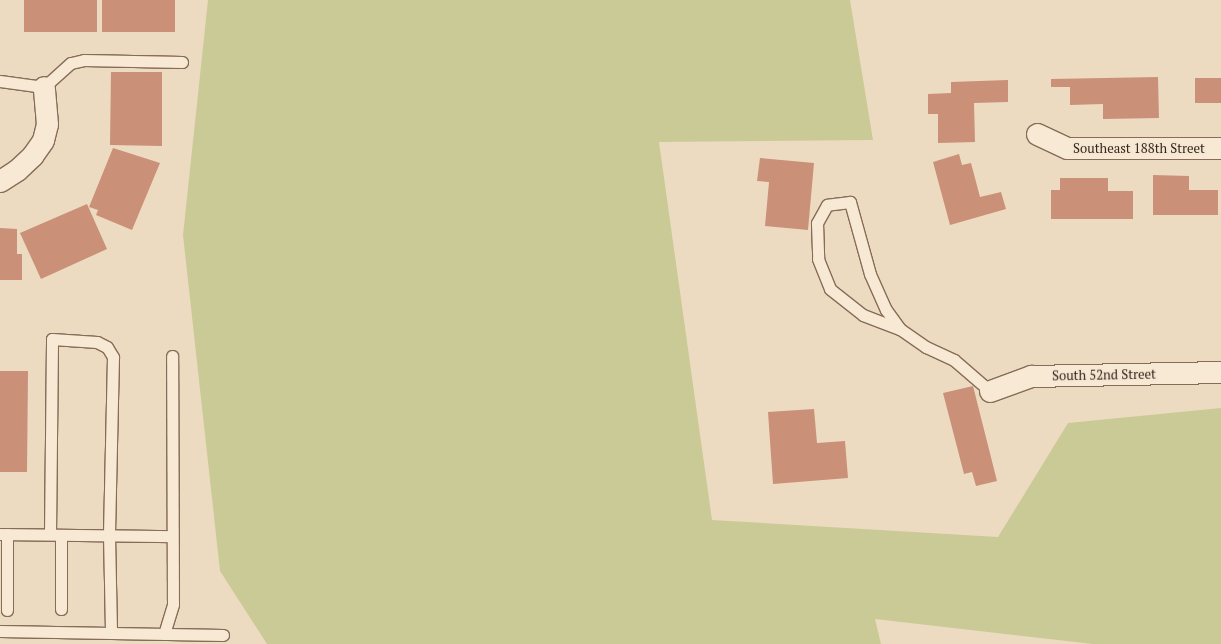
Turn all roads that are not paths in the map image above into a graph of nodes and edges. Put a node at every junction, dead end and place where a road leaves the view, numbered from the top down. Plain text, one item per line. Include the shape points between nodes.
1 (182, 62) dead end
2 (0, 81) edge
3 (44, 87) junction
4 (1037, 134) dead end
5 (1221, 148) edge
6 (0, 182) edge
7 (900, 329) junction
8 (172, 356) dead end
9 (1221, 372) edge
10 (990, 390) joint
11 (4, 534) edge
12 (50, 534) junction
13 (62, 535) junction
14 (109, 535) junction
15 (172, 536) junction
16 (8, 610) dead end
17 (61, 610) dead end
18 (0, 631) edge
19 (110, 633) junction
20 (164, 634) junction
21 (223, 635) dead end

1 - 3 lane via 84,60 71,63
2 - 3 lane
3 - 6 street via 47,124 42,140 32,156 18,170
4 - 5 street, Southeast 188th Street via 1067,148
7 - 7 lane via 863,315 830,289 818,252 817,223 827,205 850,202 870,274 886,310
7 - 10 lane via 926,347 954,360
8 - 15 lane
9 - 10 street, South 52nd Street via 1031,376
11 - 12 lane
11 - 16 lane
12 - 13 lane
12 - 14 lane via 52,340 97,342 107,347 113,357
13 - 14 lane
13 - 17 lane
14 - 15 lane
14 - 19 lane
15 - 20 lane via 174,604
18 - 19 lane
19 - 20 lane
20 - 21 lane

